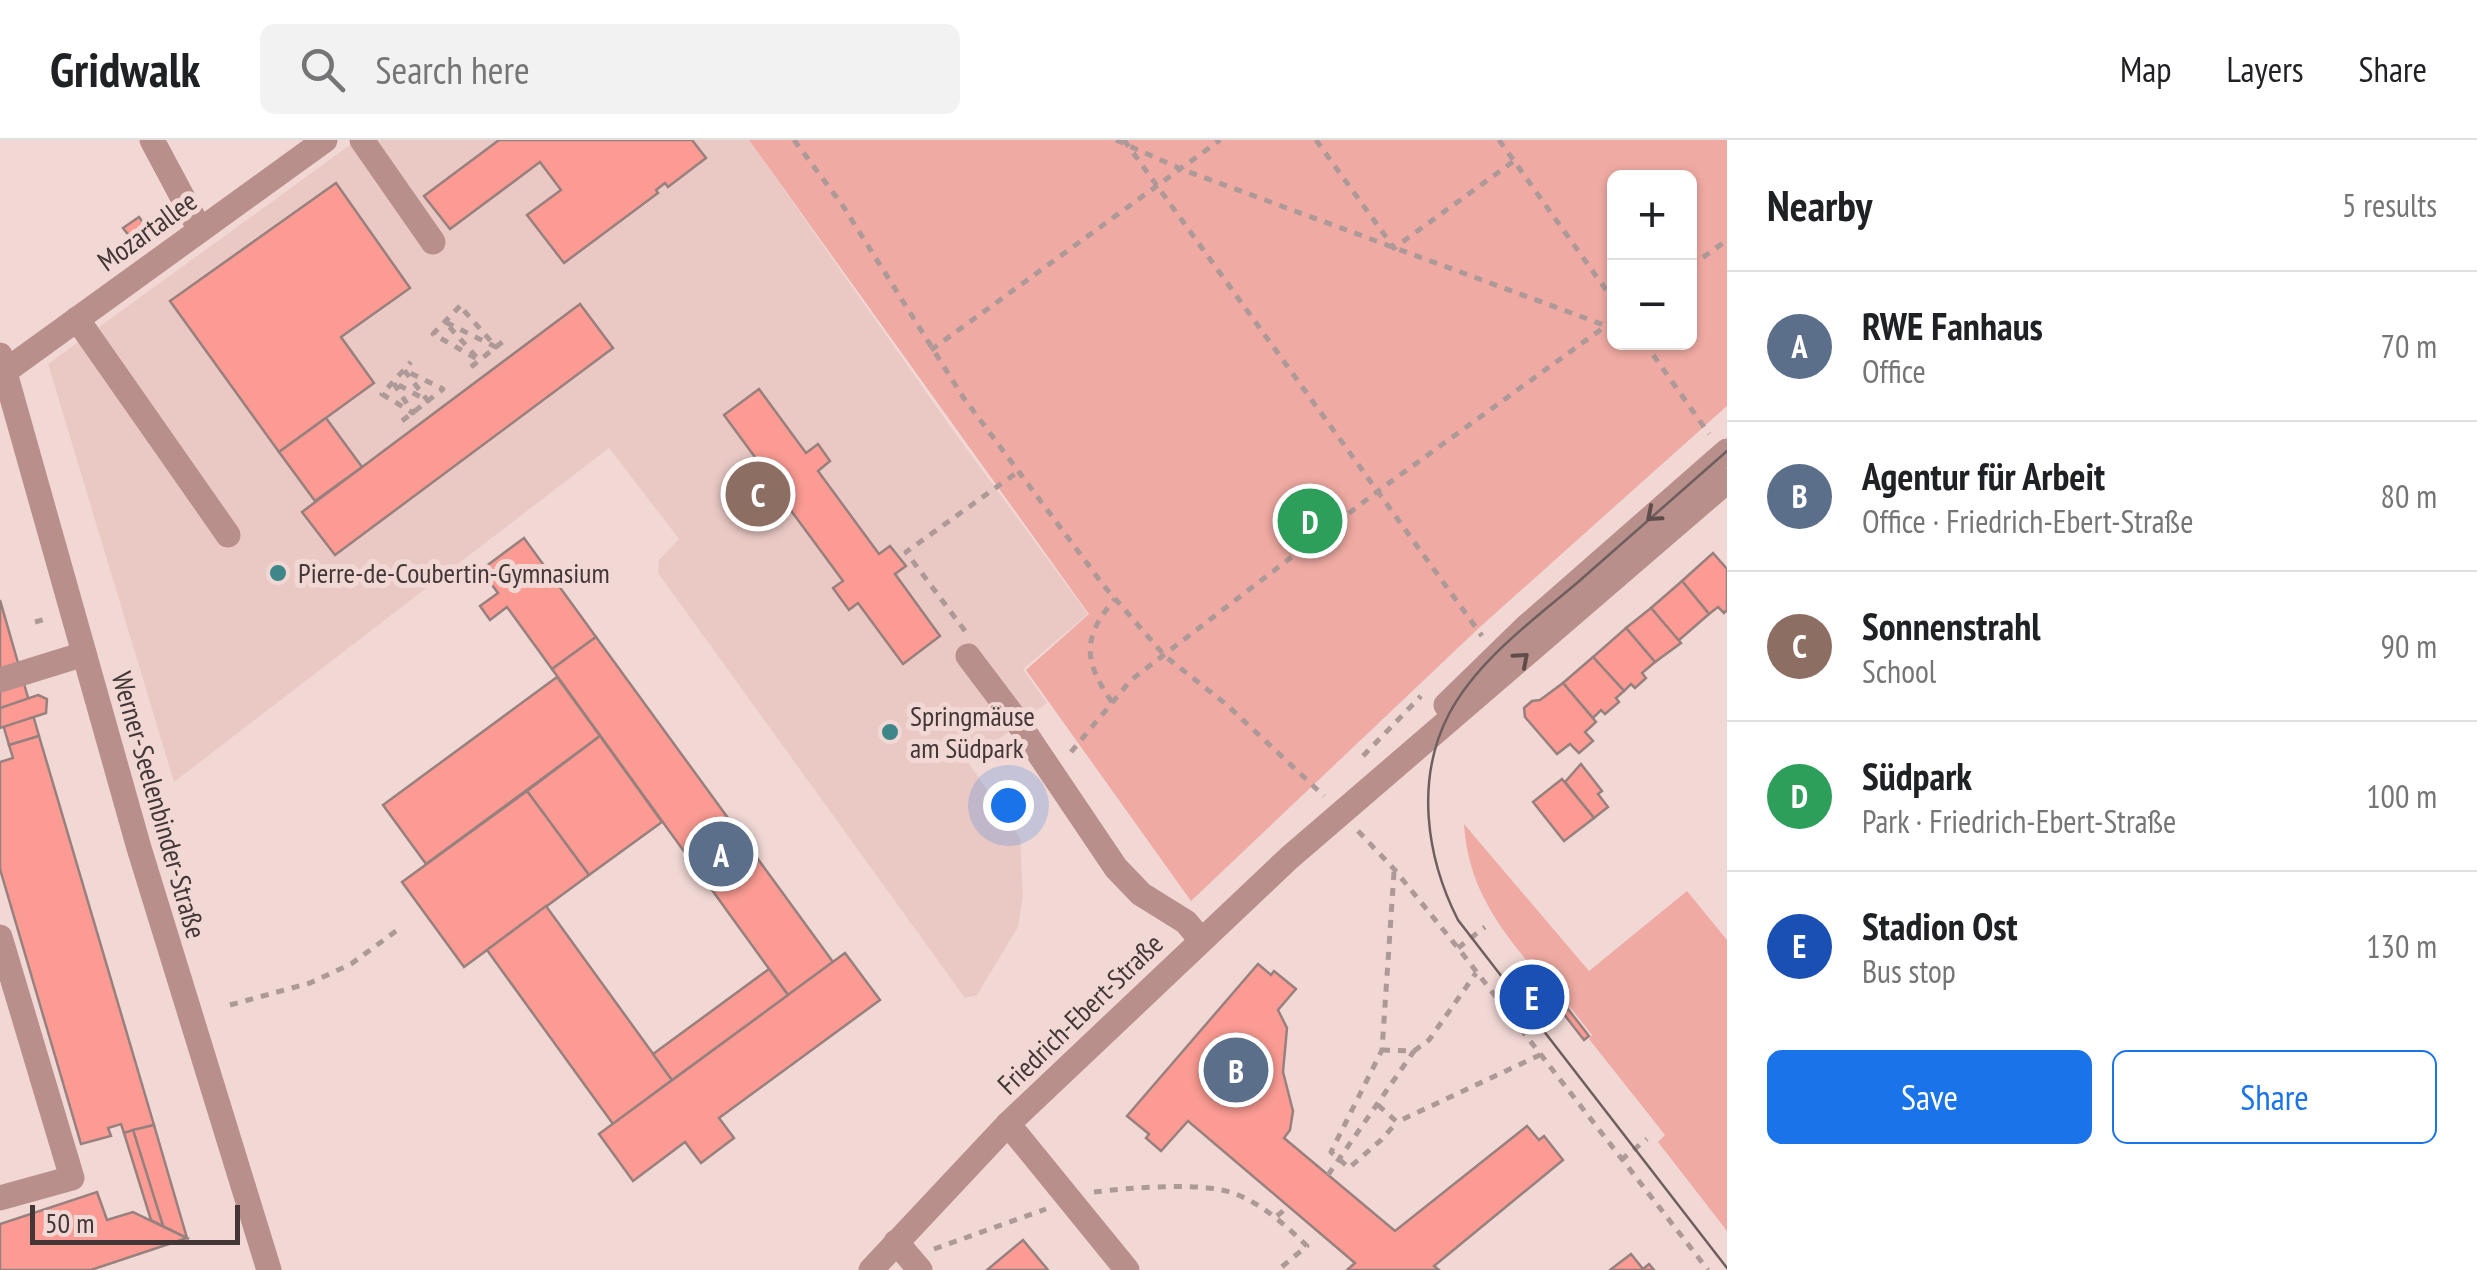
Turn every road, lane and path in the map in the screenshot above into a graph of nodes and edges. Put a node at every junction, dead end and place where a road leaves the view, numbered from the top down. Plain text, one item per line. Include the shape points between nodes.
1 (152, 140) edge
2 (325, 140) edge
3 (362, 140) edge
4 (794, 140) edge
5 (1220, 140) edge
6 (1316, 140) edge
7 (1499, 140) edge
8 (1122, 142) edge
9 (1514, 162) junction
10 (1181, 168) junction
11 (1157, 186) junction
12 (200, 230) junction
13 (1727, 240) edge
14 (433, 242) dead end
15 (1394, 248) junction
16 (1697, 262) edge
17 (1607, 292) edge
18 (77, 319) junction
19 (445, 322) junction
20 (1606, 326) joint
21 (506, 340) dead end
22 (496, 347) junction
23 (931, 350) junction
24 (1650, 350) edge
25 (479, 360) junction
26 (411, 362) dead end
27 (1, 367) edge
28 (471, 367) dead end
29 (404, 370) junction
30 (392, 382) junction
31 (428, 401) junction
32 (413, 412) junction
33 (402, 421) dead end
34 (1718, 443) edge
35 (1018, 470) junction
36 (1716, 490) edge
37 (1378, 492) junction
38 (228, 535) dead end
39 (1115, 599) junction
40 (84, 654) junction
41 (1496, 655) junction
42 (968, 656) joint
43 (1164, 656) junction
44 (0, 680) edge
45 (1112, 702) junction
46 (1053, 775) junction
47 (1340, 812) junction
48 (1394, 869) junction
49 (1485, 927) dead end
50 (396, 931) dead end
51 (0, 936) edge
52 (1201, 940) junction
53 (1458, 948) junction
54 (1477, 973) junction
55 (7, 986) edge
56 (230, 1006) dead end
57 (1382, 1050) junction
58 (1414, 1050) junction
59 (1542, 1054) junction
60 (1378, 1105) junction
61 (1396, 1122) junction
62 (1008, 1124) junction
63 (1647, 1138) dead end
64 (1340, 1160) junction
65 (1622, 1160) junction
66 (1328, 1175) dead end
67 (0, 1198) edge
68 (1070, 1200) junction
69 (1290, 1206) dead end
70 (1277, 1216) junction
71 (896, 1242) junction
72 (921, 1262) edge
73 (269, 1270) edge
74 (871, 1270) edge
75 (1128, 1270) edge
76 (1278, 1270) edge
77 (1708, 1270) edge

1 - 12 street
2 - 12 street, Mozartallee
3 - 14 street
4 - 23 path
5 - 10 path
6 - 15 path
7 - 9 path
8 - 10 path
8 - 11 path
9 - 15 path
9 - 17 path
10 - 11 path
10 - 15 path
11 - 23 path
11 - 37 path
12 - 18 street, Mozartallee
13 - 16 path
15 - 20 path
18 - 27 street, Mozartallee
18 - 38 street
19 - 22 path
19 - 22 path via 460,306
19 - 25 path
19 - 25 path via 433,334
20 - 37 path
21 - 22 path
22 - 25 path
23 - 35 path
24 - 34 path
25 - 28 path
26 - 29 path
27 - 40 street, Werner-Seelenbinder-Straße
29 - 30 path
29 - 31 path
29 - 31 path via 443,389
30 - 31 path
30 - 32 path
30 - 32 path via 382,394
31 - 32 path
32 - 33 path
34 - 36 street, Friedrich-Ebert-Straße
35 - 39 path
35 - 42 path via 906,552 966,634
36 -> 41 street, Friedrich-Ebert-Straße
47 -> 36 street, Friedrich-Ebert-Straße
37 - 41 path
37 - 43 path
39 - 43 path
39 - 45 path via 1097,620 1089,646 1094,676
40 - 44 street
40 - 73 street, Werner-Seelenbinder-Straße
41 - 47 street, Friedrich-Ebert-Straße
42 - 46 street
43 - 45 path
43 - 47 path via 1228,705
45 - 46 path
46 - 52 street via 1116,868
47 - 48 path
47 - 52 street, Friedrich-Ebert-Straße
48 - 53 path
48 - 57 path
49 - 53 path
50 - 56 path via 310,984
51 - 55 street
52 - 62 street, Friedrich-Ebert-Straße
53 - 54 path
54 - 58 path via 1430,1040
54 - 59 path
55 - 67 street via 72,1178
57 - 58 path
57 - 64 path via 1331,1152
58 - 60 path
59 - 61 path
59 - 65 path
60 - 61 path
60 - 64 path
61 - 64 path via 1349,1168
62 - 68 street
62 - 71 street, Friedrich-Ebert-Straße
63 - 65 path
64 - 66 path
65 - 77 path
68 - 70 path via 1096,1192 1222,1190
68 - 72 path
68 - 75 street
69 - 70 path
70 - 76 path via 1307,1246
71 - 72 street
71 - 74 street, Friedrich-Ebert-Straße

